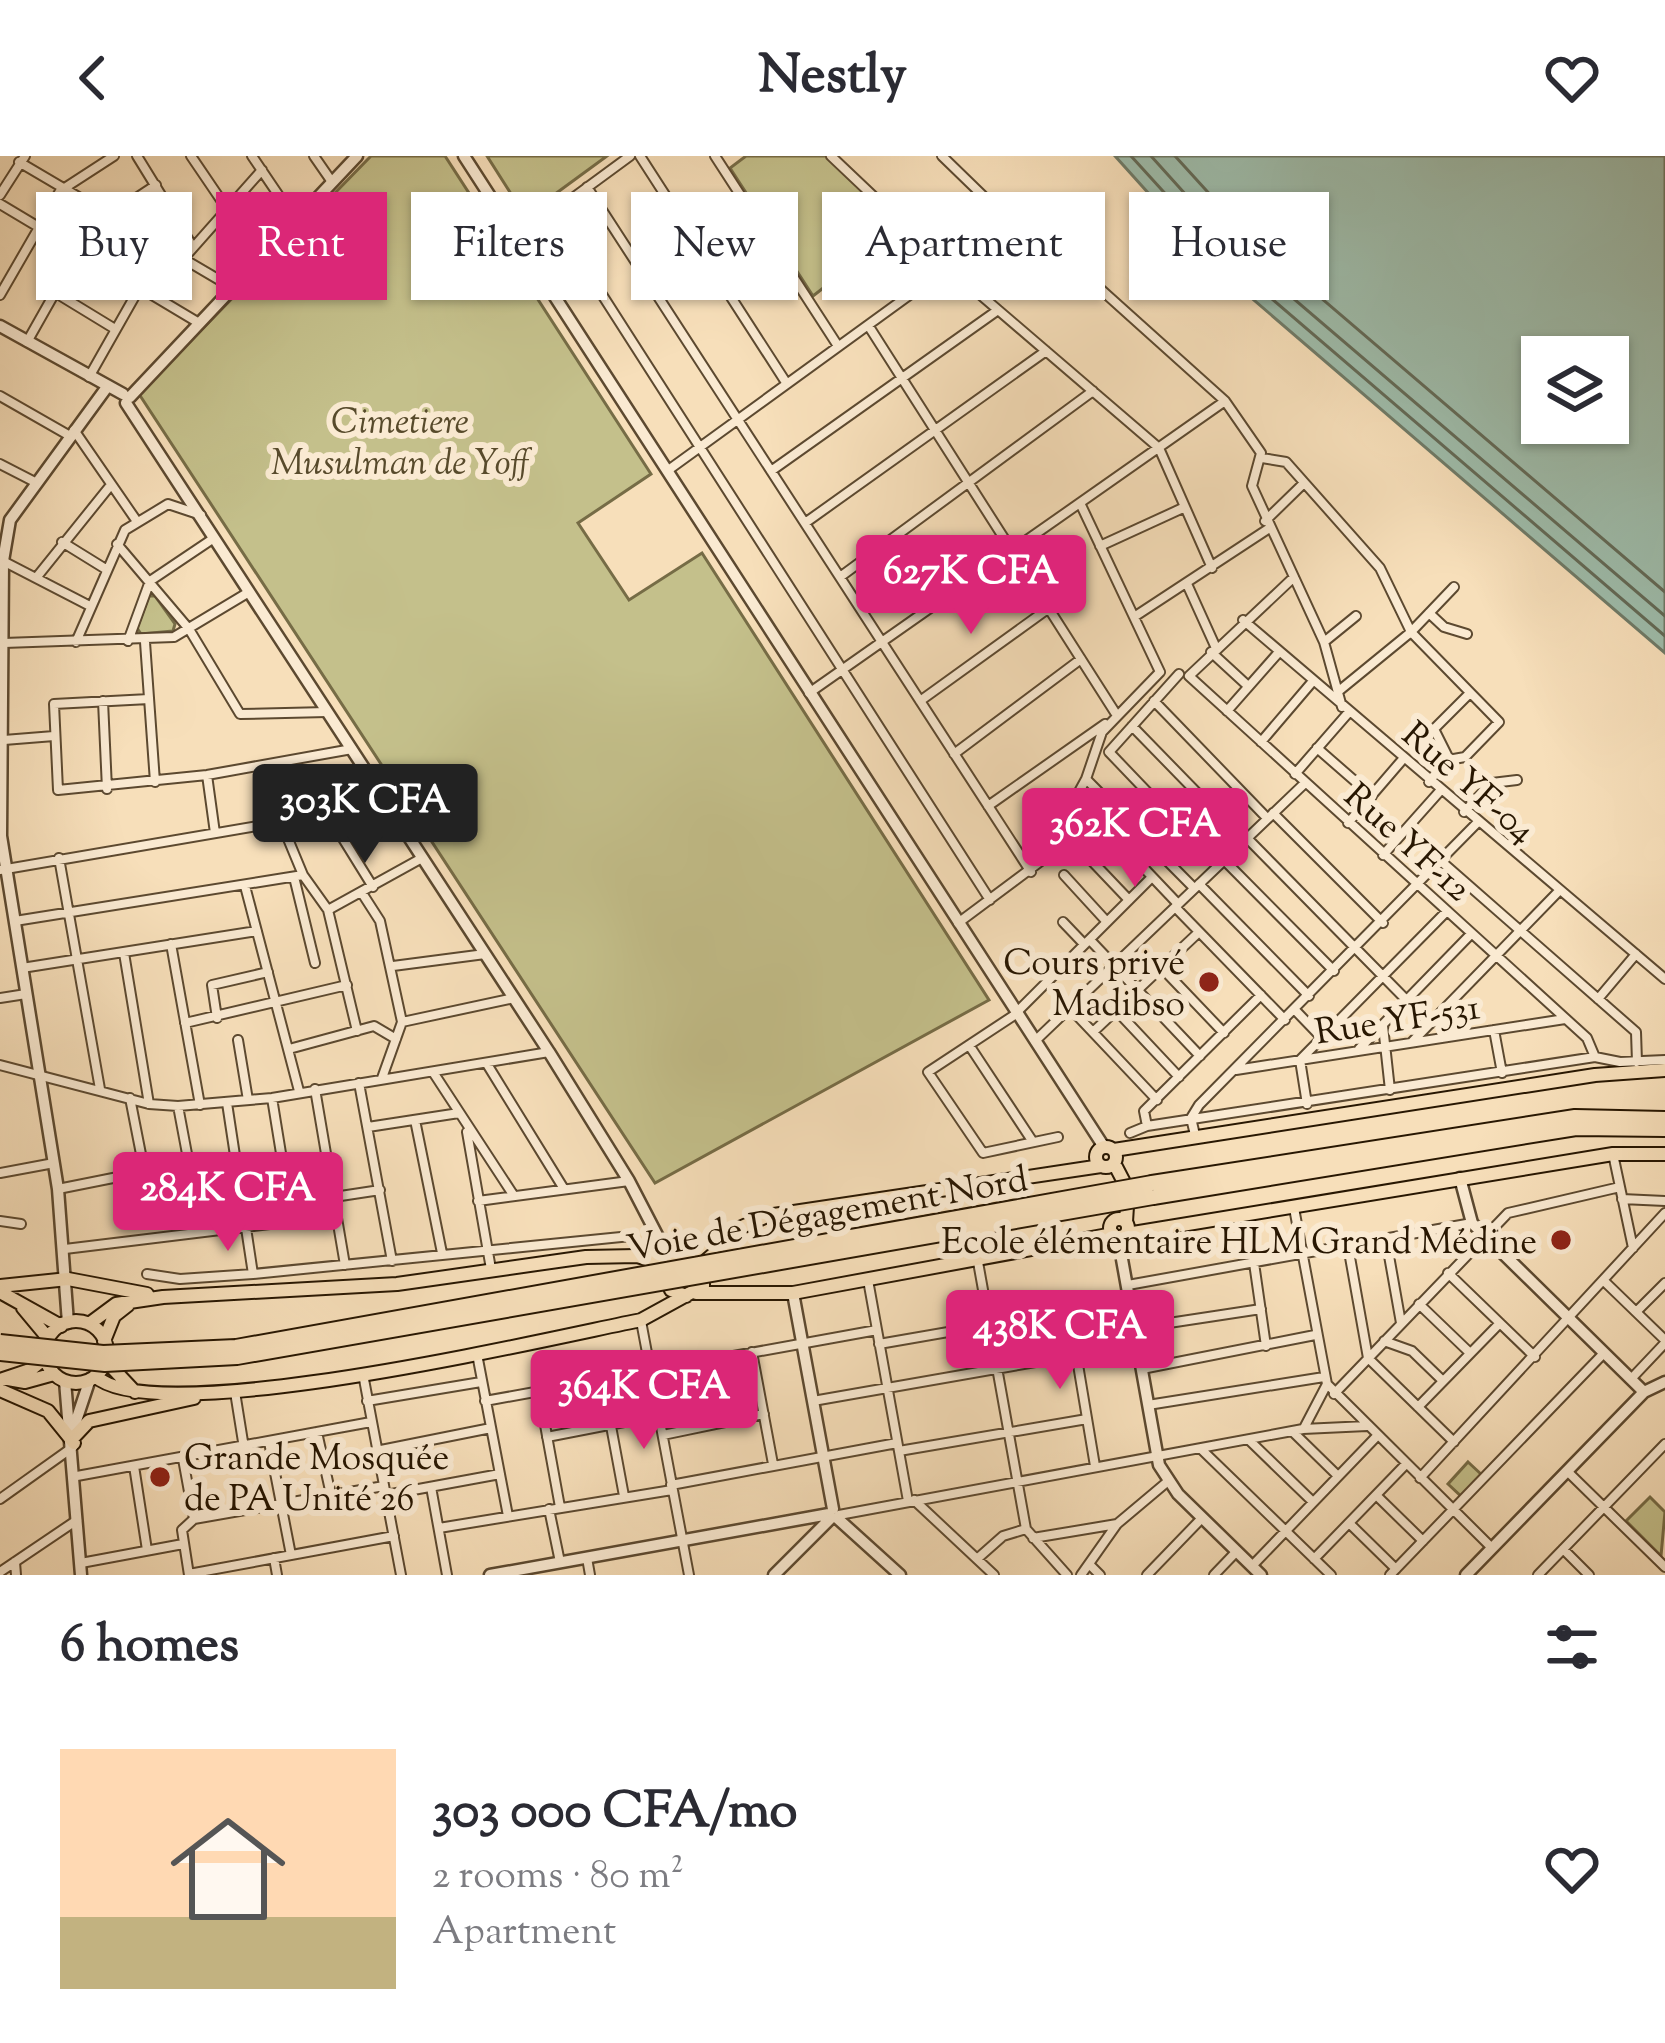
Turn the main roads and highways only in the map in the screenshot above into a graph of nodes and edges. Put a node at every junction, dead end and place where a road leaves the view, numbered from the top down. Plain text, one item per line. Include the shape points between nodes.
1 (1664, 1068) edge
2 (1665, 1119) edge
3 (1665, 1129) edge
4 (1665, 1154) edge
5 (1105, 1156) junction
6 (1152, 1190) junction
7 (1120, 1228) junction
8 (661, 1238) road end
9 (644, 1257) junction
10 (691, 1258) junction
11 (668, 1272) junction
12 (705, 1280) junction
13 (0, 1289) edge
14 (691, 1294) junction
15 (733, 1296) junction
16 (163, 1297) junction
17 (134, 1300) junction
18 (22, 1307) junction
19 (645, 1318) junction
20 (87, 1323) junction
21 (64, 1324) junction
22 (48, 1338) junction
23 (104, 1341) junction
24 (0, 1342) edge
25 (0, 1353) edge
26 (46, 1357) junction
27 (105, 1360) junction
28 (60, 1377) junction
29 (93, 1378) junction
30 (2, 1383) edge
31 (136, 1392) junction
32 (212, 1395) junction

1 - 5 main road
2 - 6 highway, Voie de Dégagement Nord via 1575,1117
3 - 6 highway, Voie de Dégagement Nord via 1576,1128
4 - 7 main road via 1613,1154 1145,1231
5 - 7 main road via 1123,1191
5 - 10 main road via 1044,1178 767,1216
6 - 24 highway, Voie de Dégagement Nord, bridge via 236,1347 103,1353
6 - 25 highway, Voie de Dégagement Nord, bridge via 237,1357 105,1364
7 - 15 main road via 978,1262
8 - 9 main road
9 - 11 main road
9 - 16 main road via 397,1284
10 - 11 main road
10 - 12 main road
11 - 14 main road
11 - 19 main road
12 - 14 main road
12 - 15 main road
13 - 16 main road via 68,1282
13 - 18 main road
14 - 15 main road
14 - 19 main road
16 - 17 main road
17 - 20 main road
17 - 23 main road via 114,1316
18 - 21 main road
18 - 22 main road
19 - 32 main road
20 - 21 main road
20 - 23 main road
21 - 22 main road
22 - 26 main road
23 - 27 main road
26 - 28 main road
26 - 30 main road
27 - 29 main road
27 - 31 main road
28 - 29 main road
28 - 30 main road
29 - 31 main road
30 - 32 main road via 48,1411 74,1440 89,1420
31 - 32 main road

